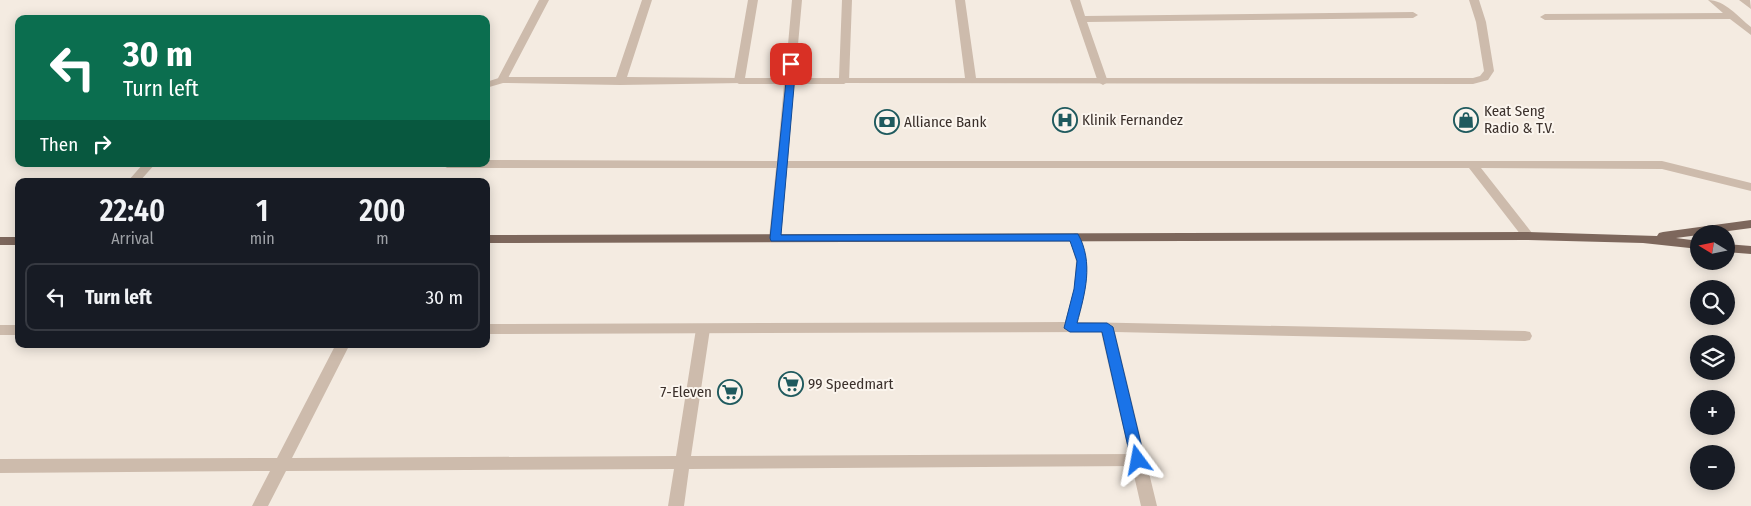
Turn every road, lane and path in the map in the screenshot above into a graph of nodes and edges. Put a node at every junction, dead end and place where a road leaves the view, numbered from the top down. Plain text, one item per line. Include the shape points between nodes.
1 (544, 0) edge
2 (646, 0) edge
3 (753, 0) edge
4 (797, 0) edge
5 (847, 0) edge
6 (960, 0) edge
7 (1075, 0) edge
8 (1474, 0) edge
9 (1713, 0) edge
10 (1744, 0) edge
11 (1751, 6) edge
12 (1413, 15) dead end
13 (1733, 16) junction
14 (1544, 17) dead end
15 (1082, 19) junction
16 (1751, 32) edge
17 (502, 80) junction
18 (790, 80) junction
19 (739, 81) junction
20 (844, 81) junction
21 (971, 81) junction
22 (620, 82) junction
23 (1103, 82) junction
24 (490, 84) edge
25 (490, 164) edge
26 (782, 164) junction
27 (1472, 165) junction
28 (146, 167) edge
29 (137, 178) edge
30 (1751, 186) edge
31 (1751, 224) edge
32 (1528, 236) junction
33 (1074, 237) junction
34 (775, 238) junction
35 (490, 239) edge
36 (1643, 239) junction
37 (0, 241) edge
38 (15, 241) edge
39 (1690, 244) edge
40 (1735, 249) edge
41 (1751, 250) edge
42 (1107, 327) junction
43 (1070, 328) junction
44 (490, 329) edge
45 (703, 329) junction
46 (0, 330) edge
47 (15, 330) edge
48 (1525, 336) dead end
49 (341, 348) edge
50 (1138, 460) junction
51 (683, 462) junction
52 (282, 465) junction
53 (0, 466) edge
54 (260, 506) edge
55 (676, 506) edge
56 (1150, 506) edge

1 - 17 street
2 - 22 street
3 - 19 street
4 - 18 street
5 - 20 street
6 - 21 street
7 - 15 street
8 - 23 street via 1489,71 1484,78 1473,81
9 - 13 street
10 - 11 street
12 - 15 street
13 - 14 street
13 - 16 street
15 - 23 street
17 - 22 street
17 - 24 street
18 - 19 street
18 - 20 street
18 - 26 street
19 - 22 street
20 - 21 street
21 - 23 street
25 - 26 street
26 - 27 street
26 - 34 street
27 - 30 street via 1662,165
27 - 32 street
28 - 29 street
31 - 36 main road
32 - 33 main road
32 - 36 main road
33 - 34 main road
33 - 43 street via 1082,261 1080,289
34 - 35 main road
36 - 39 main road
37 - 38 main road
40 - 41 main road
42 - 43 street
42 - 48 street
42 - 50 street
43 - 45 street
44 - 45 street
45 - 51 street
46 - 47 street
49 - 52 street
50 - 51 street
50 - 56 street
51 - 52 street
51 - 55 street
52 - 53 street
52 - 54 street

